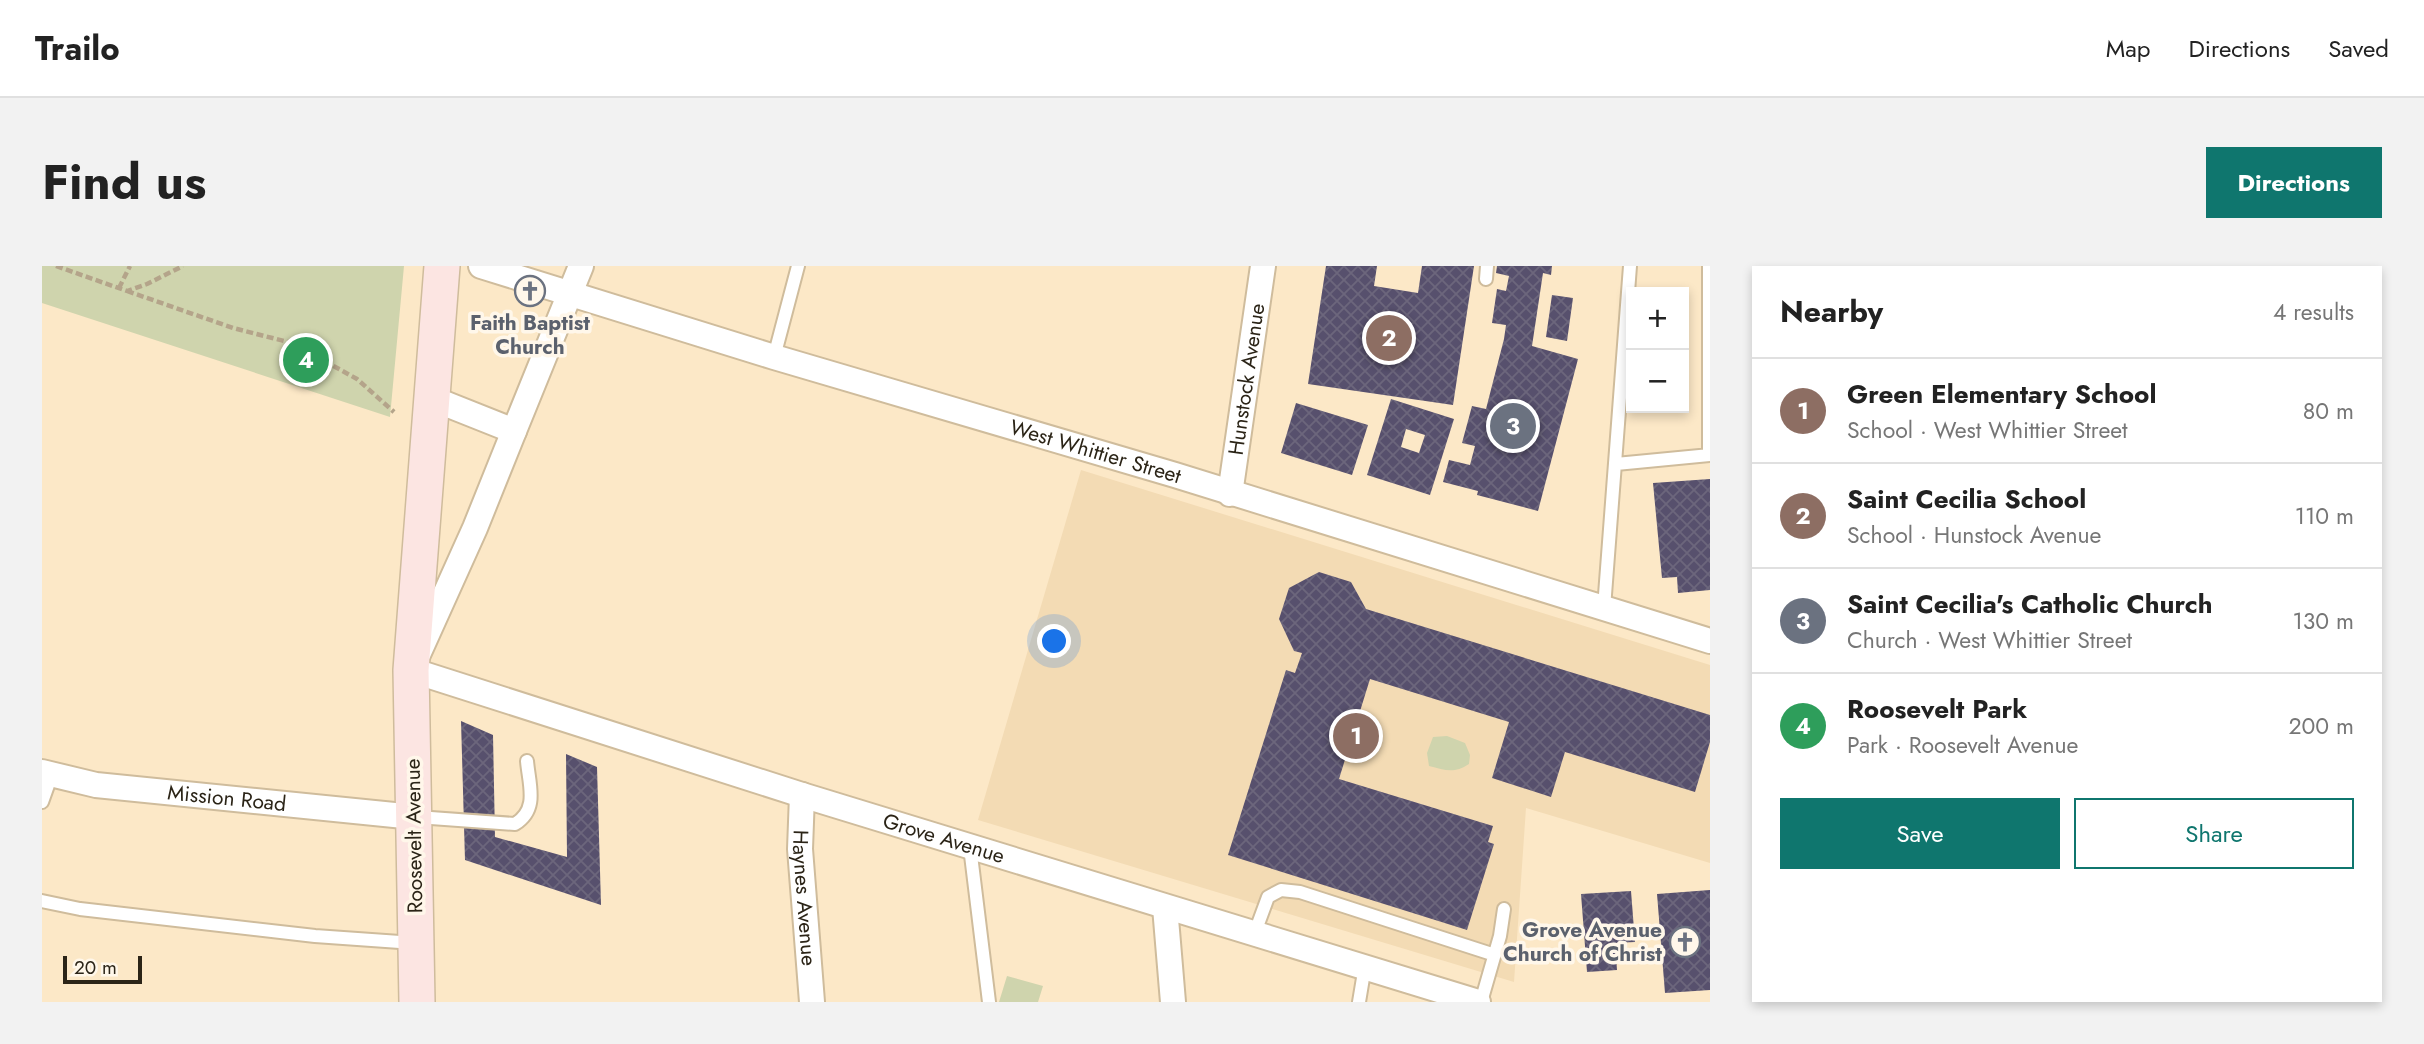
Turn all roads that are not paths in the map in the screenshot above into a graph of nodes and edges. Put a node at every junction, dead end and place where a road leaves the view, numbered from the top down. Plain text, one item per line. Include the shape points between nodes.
1 (442, 266) edge
2 (481, 266) edge
3 (581, 266) edge
4 (798, 266) edge
5 (1263, 266) edge
6 (1630, 266) edge
7 (1709, 266) edge
8 (569, 292) junction
9 (774, 357) junction
10 (431, 398) junction
11 (514, 431) junction
12 (1710, 455) edge
13 (1616, 464) junction
14 (1230, 494) junction
15 (1604, 608) junction
16 (1710, 641) edge
17 (411, 670) junction
18 (527, 761) dead end
19 (47, 773) edge
20 (802, 795) junction
21 (42, 802) edge
22 (414, 817) junction
23 (970, 847) junction
24 (42, 901) edge
25 (1165, 907) junction
26 (1504, 909) dead end
27 (1254, 935) junction
28 (416, 943) junction
29 (1495, 955) junction
30 (1364, 966) junction
31 (417, 1002) edge
32 (812, 1002) edge
33 (989, 1002) edge
34 (1173, 1002) edge
35 (1359, 1002) edge
36 (1480, 1002) edge

1 - 10 main road, Roosevelt Avenue
2 - 8 street, West Whittier Street
3 - 8 street, Roosevelt Avenue
4 - 9 lane
5 - 14 street, Hunstock Avenue
6 - 13 lane
7 - 12 lane
8 - 9 street, West Whittier Street
8 - 11 street, Roosevelt Avenue
9 - 14 street, West Whittier Street
10 - 11 street
10 - 17 main road, Roosevelt Avenue
11 - 17 street, Roosevelt Avenue
12 - 13 lane
13 - 15 lane
14 - 15 street, West Whittier Street
15 - 16 street, West Whittier Street
17 - 20 street, Grove Avenue
17 - 22 main road, Roosevelt Avenue
18 - 22 lane via 531,805 515,824
19 - 21 lane
19 - 22 street, Mission Road via 96,785
20 - 23 street, Grove Avenue
20 - 32 street, Haynes Avenue via 800,849
22 - 28 main road, Roosevelt Avenue
23 - 25 street, Grove Avenue
23 - 33 lane
24 - 28 lane via 315,936
25 - 27 street, Grove Avenue
25 - 34 street
26 - 29 lane
27 - 29 lane via 1268,897 1281,890 1300,892
27 - 30 street, Grove Avenue
28 - 31 main road, Roosevelt Avenue
29 - 36 lane
30 - 35 lane
30 - 36 street, Grove Avenue

